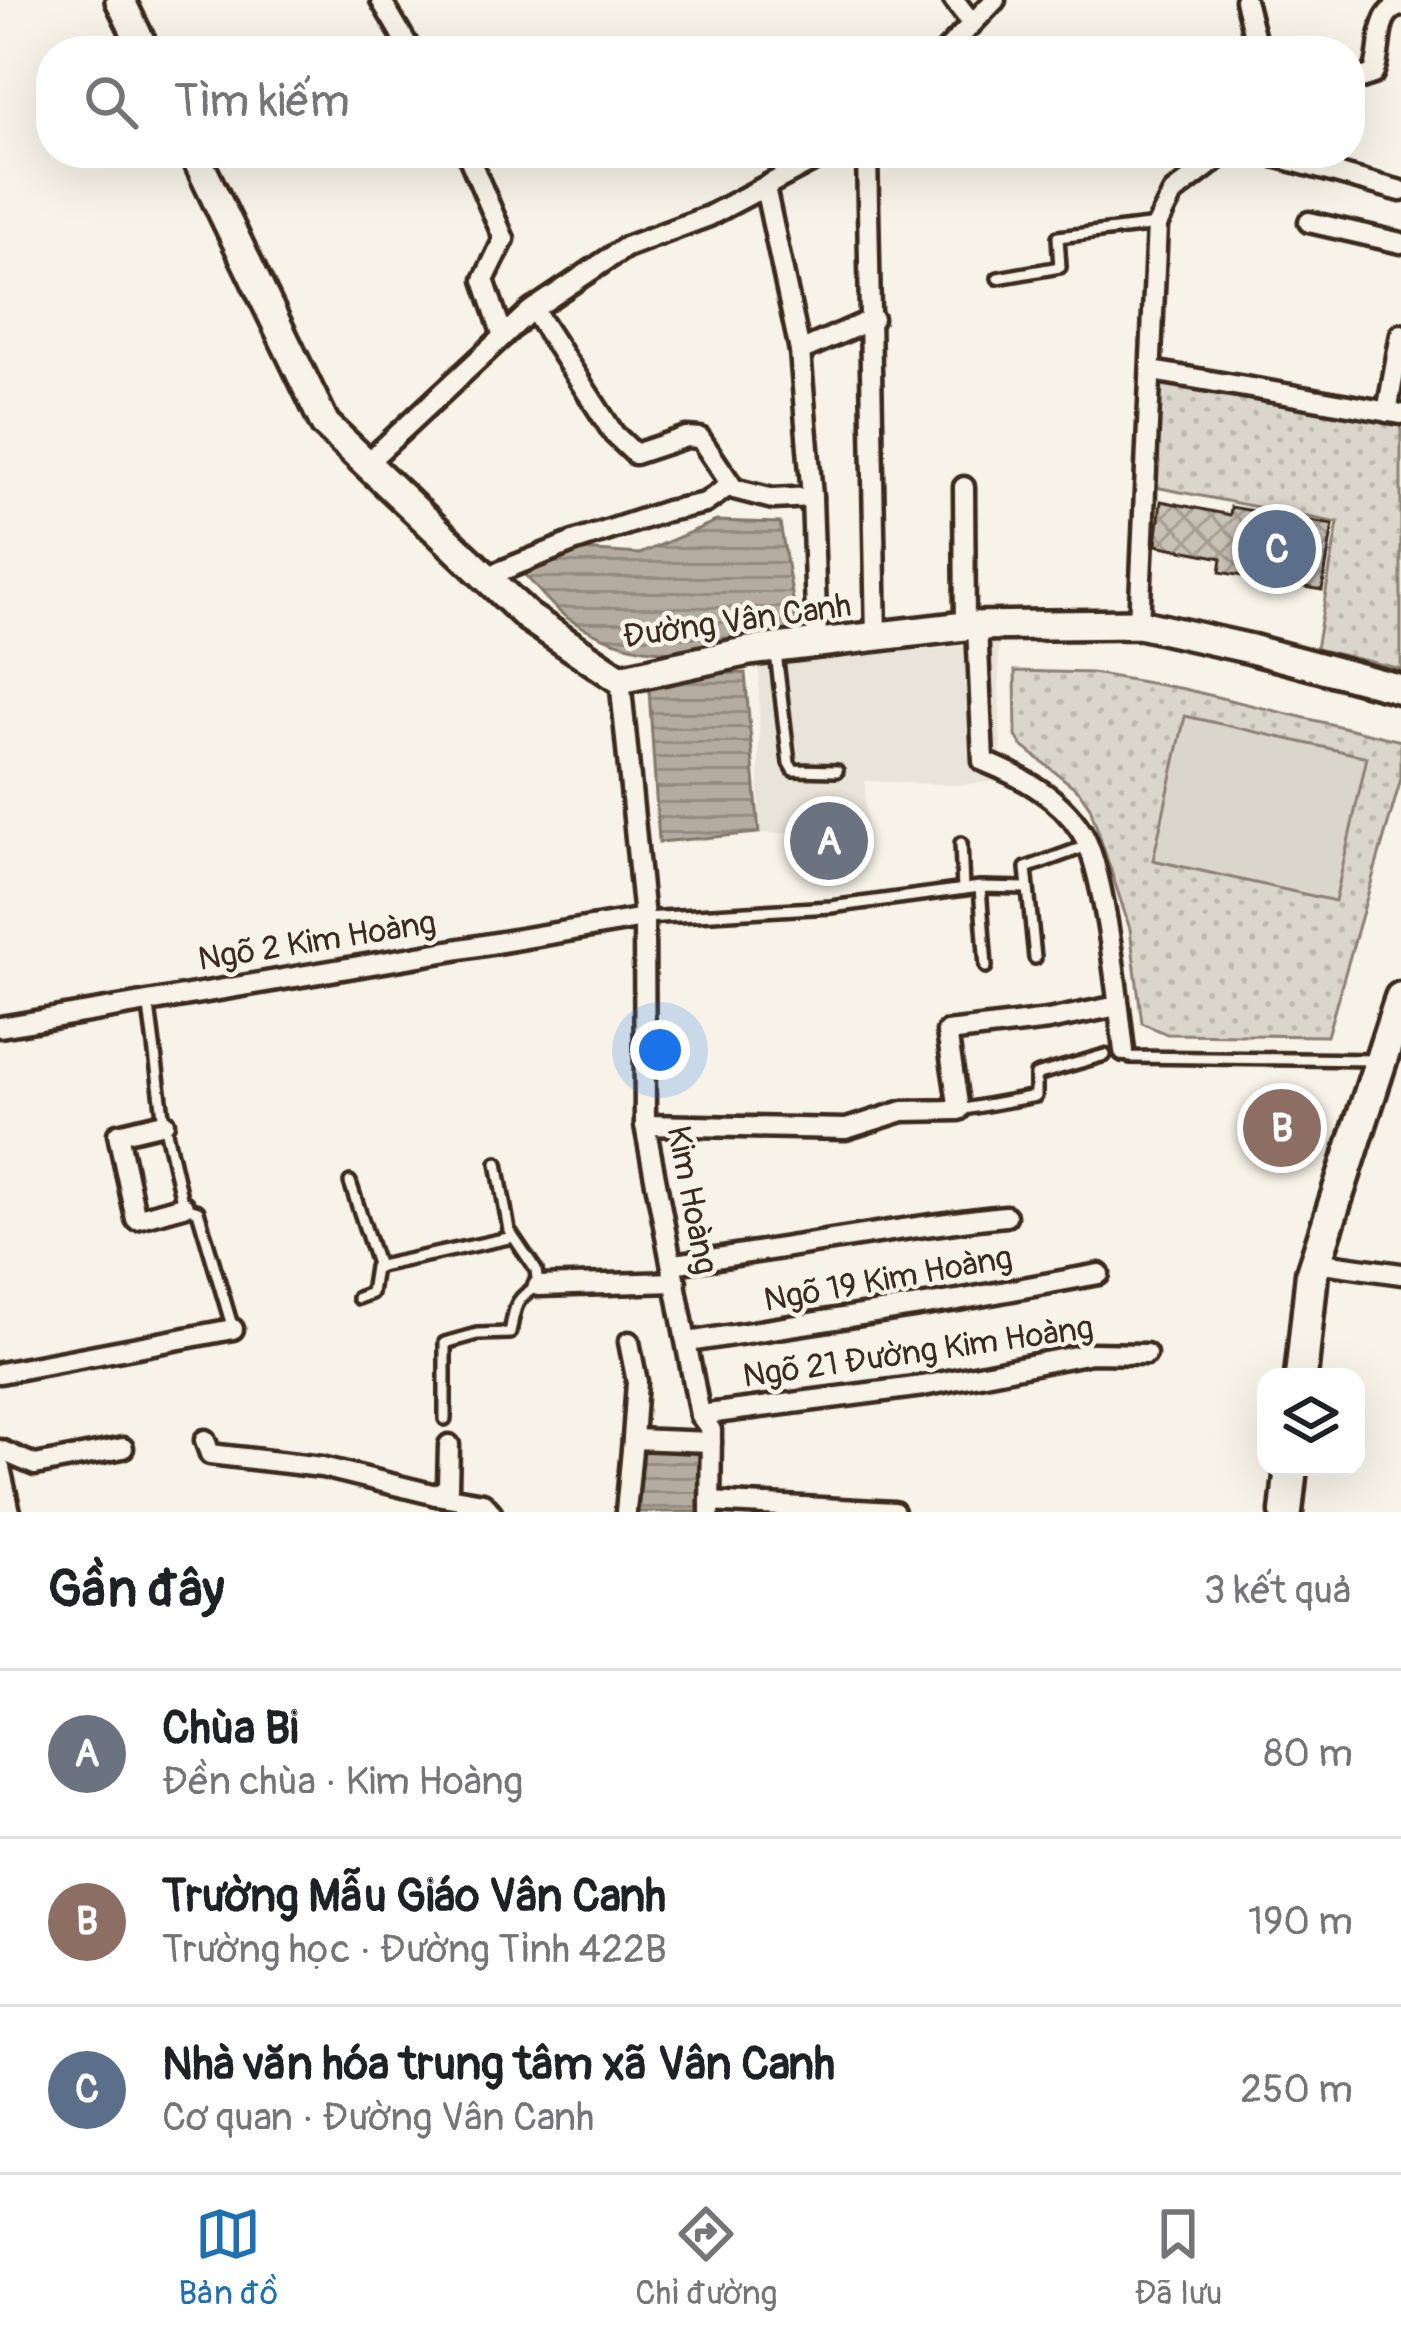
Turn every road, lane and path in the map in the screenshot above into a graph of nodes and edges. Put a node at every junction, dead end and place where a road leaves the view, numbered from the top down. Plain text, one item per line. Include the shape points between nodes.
1 (120, 0) edge
2 (381, 0) edge
3 (954, 0) edge
4 (995, 0) edge
5 (1244, 0) edge
6 (1401, 6) edge
7 (972, 23) junction
8 (138, 36) edge
9 (402, 36) edge
10 (960, 36) edge
11 (1254, 36) edge
12 (1365, 77) edge
13 (201, 168) edge
14 (473, 168) edge
15 (800, 168) edge
16 (868, 168) edge
17 (1206, 168) edge
18 (1317, 168) edge
19 (764, 187) junction
20 (1401, 191) edge
21 (1309, 222) dead end
22 (1157, 225) junction
23 (1401, 243) edge
24 (998, 278) dead end
25 (533, 309) junction
26 (873, 319) junction
27 (1401, 334) edge
28 (503, 336) junction
29 (800, 351) junction
30 (1151, 371) junction
31 (1394, 413) edge
32 (367, 463) junction
33 (729, 486) junction
34 (964, 487) dead end
35 (812, 497) junction
36 (486, 577) junction
37 (1139, 624) junction
38 (971, 626) junction
39 (876, 639) junction
40 (817, 643) junction
41 (775, 648) junction
42 (620, 679) junction
43 (1401, 689) edge
44 (837, 771) dead end
45 (961, 843) dead end
46 (1087, 846) junction
47 (980, 886) junction
48 (1026, 888) junction
49 (963, 889) junction
50 (644, 918) junction
51 (1035, 958) dead end
52 (986, 968) dead end
53 (1401, 998) edge
54 (148, 999) junction
55 (1118, 1006) junction
56 (0, 1027) edge
57 (1114, 1053) junction
58 (1381, 1060) junction
59 (958, 1109) junction
60 (164, 1124) junction
61 (645, 1126) junction
62 (497, 1163) dead end
63 (350, 1182) dead end
64 (183, 1206) junction
65 (1006, 1216) dead end
66 (514, 1237) junction
67 (1316, 1262) junction
68 (378, 1267) junction
69 (674, 1273) junction
70 (1099, 1274) dead end
71 (1401, 1274) edge
72 (538, 1286) junction
73 (358, 1298) dead end
74 (233, 1329) joint
75 (628, 1342) dead end
76 (688, 1342) junction
77 (1146, 1354) dead end
78 (1302, 1368) edge
79 (0, 1373) edge
80 (700, 1415) junction
81 (445, 1419) dead end
82 (633, 1439) junction
83 (205, 1440) dead end
84 (711, 1442) junction
85 (449, 1445) dead end
86 (123, 1448) dead end
87 (0, 1450) edge
88 (0, 1468) edge
89 (1290, 1476) edge
90 (436, 1495) junction
91 (710, 1507) edge
92 (10, 1512) edge
93 (491, 1512) edge
94 (626, 1512) edge
95 (894, 1512) edge
96 (1286, 1512) edge

1 - 8 street
2 - 9 street
3 - 7 street
4 - 7 street
5 - 11 street
6 - 12 street via 1384,16 1380,55
7 - 10 street
13 - 32 street, Đường Vân Canh via 325,424
14 - 28 street via 504,239 484,280
15 - 19 street
16 - 26 street
17 - 22 street via 1173,193
18 - 20 street
19 - 25 street via 626,247
19 - 29 street
21 - 23 street
22 - 24 lane via 1058,237 1060,267
22 - 30 street
25 - 28 street
25 - 33 street via 629,452 700,438
26 - 29 street
26 - 39 street
27 - 31 street
28 - 32 street
29 - 35 street
30 - 31 street
30 - 37 street
32 - 36 street, Đường Vân Canh
33 - 35 street via 772,499
33 - 36 street via 705,503
34 - 38 street
35 - 40 street
36 - 42 street, Đường Vân Canh via 528,617
37 - 38 street, Đường Vân Canh
37 - 43 street, Đường Vân Canh
38 - 39 street, Đường Vân Canh
38 - 46 street via 983,761 1046,796
39 - 40 street, Đường Vân Canh
40 - 41 street, Đường Vân Canh
41 - 42 street, Đường Vân Canh
41 - 44 lane via 789,764
42 - 50 street, Kim Hoàng
45 - 49 lane
46 - 48 lane via 1026,868
46 - 55 street
47 - 48 lane
47 - 49 lane
47 - 52 lane
48 - 51 lane
49 - 50 lane
50 - 54 street, Ngõ 2 Kim Hoàng
50 - 61 street, Kim Hoàng
53 - 58 main road
54 - 56 street, Ngõ 2 Kim Hoàng
54 - 60 lane
55 - 57 street
55 - 59 street via 947,1032
57 - 58 lane
57 - 59 lane via 1036,1075 1036,1096
58 - 67 main road
59 - 61 street via 903,1111 846,1129
60 - 64 lane
60 - 64 street via 118,1134 136,1220
61 - 69 street, Kim Hoàng
62 - 66 lane
63 - 68 lane
64 - 74 lane via 198,1211
65 - 69 street
66 - 68 lane
66 - 72 lane
67 - 71 street
67 - 78 main road
68 - 73 lane via 371,1293
69 - 72 street
69 - 76 street, Kim Hoàng
70 - 76 street, Ngõ 19 Kim Hoàng
72 - 81 lane via 514,1304 510,1333 445,1343
74 - 79 street
75 - 82 street via 637,1382
76 - 80 street, Kim Hoàng
77 - 80 street, Ngõ 21 Đường Kim Hoàng via 1091,1353 923,1386
80 - 84 street, Kim Hoàng
82 - 84 street
82 - 94 street
83 - 90 street via 210,1454 322,1467
84 - 91 street, Kim Hoàng
85 - 90 street via 448,1486
86 - 87 street via 35,1465
88 - 92 street
89 - 96 main road
90 - 93 street
91 - 95 street

